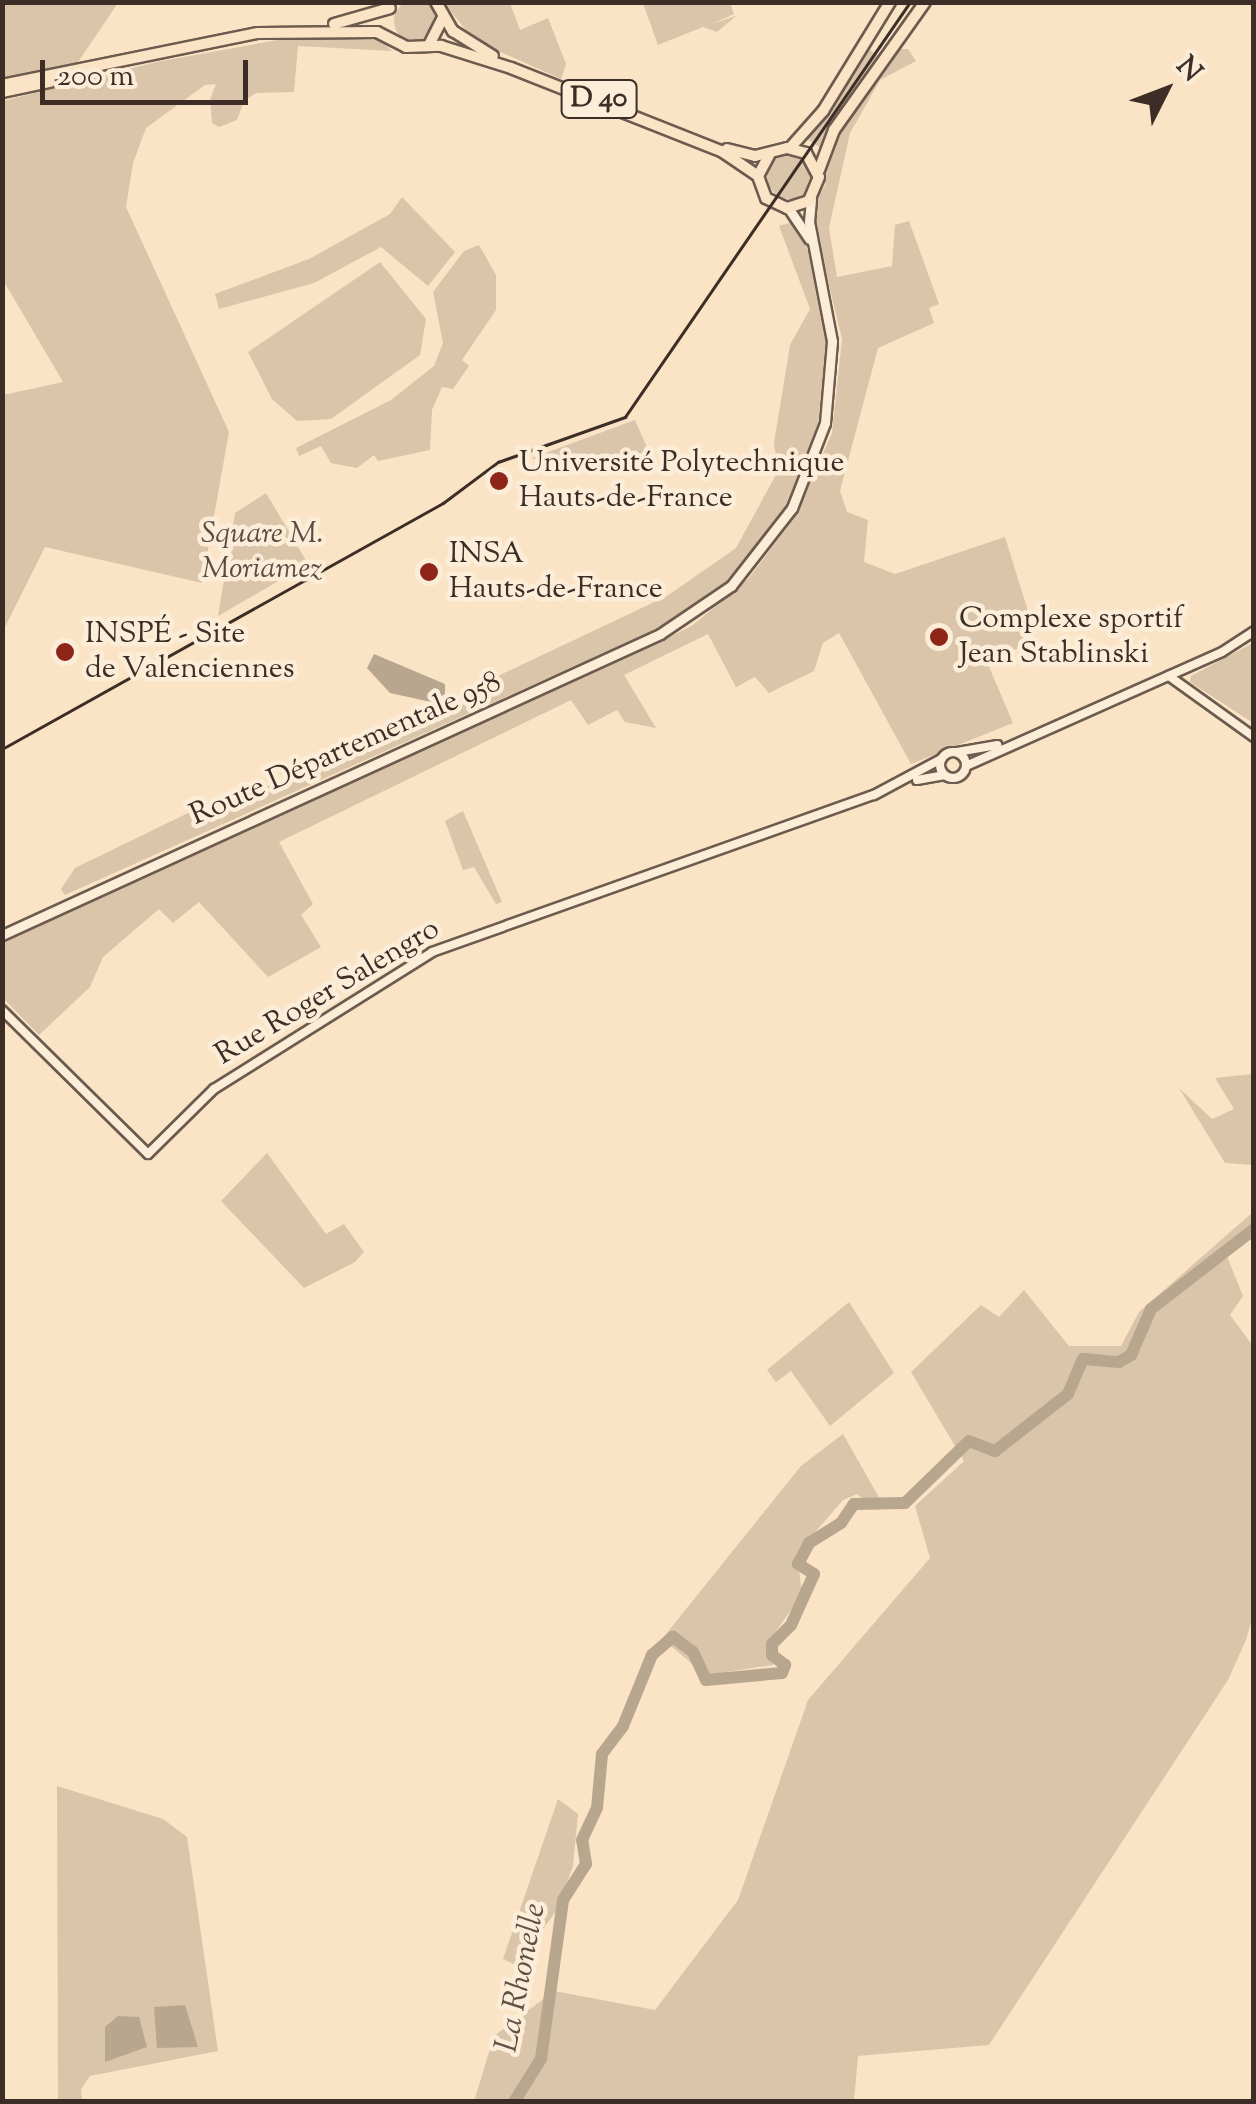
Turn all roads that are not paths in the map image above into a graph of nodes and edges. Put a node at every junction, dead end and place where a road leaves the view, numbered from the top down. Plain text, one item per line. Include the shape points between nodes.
1 (436, 2) edge
2 (890, 2) edge
3 (926, 2) edge
4 (392, 5) edge
5 (442, 16) junction
6 (292, 30) junction
7 (872, 32) junction
8 (392, 37) junction
9 (429, 45) junction
10 (891, 48) junction
11 (2, 89) edge
12 (790, 148) junction
13 (768, 155) junction
14 (818, 170) junction
15 (758, 176) junction
16 (811, 199) junction
17 (789, 208) junction
18 (816, 254) junction
19 (1254, 631) edge
20 (1169, 676) junction
21 (1254, 737) edge
22 (1011, 742) junction
23 (956, 752) junction
24 (941, 759) junction
25 (966, 766) junction
26 (944, 774) junction
27 (903, 784) junction
28 (2, 933) edge
29 (2, 1010) edge

1 - 5 main road
2 - 7 main road
3 - 10 main road
4 - 6 main road via 362,20
4 - 8 main road
5 - 9 main road
5 - 13 main road, D 40 via 457,35 491,55 724,148
6 - 8 main road
6 - 11 main road
7 - 10 main road
7 - 12 main road via 823,111
8 - 9 main road via 406,47
9 - 15 main road, D 40 via 504,66 719,151
10 - 14 main road via 831,135
12 - 13 main road
12 - 14 main road via 808,154
13 - 15 main road
14 - 16 main road
15 - 17 main road via 768,200
16 - 17 main road
16 - 18 main road, Route Départementale 958
17 - 18 main road
18 - 28 main road, Route Départementale 958 via 832,356 817,452 770,543 697,613
19 - 20 street
20 - 21 street
20 - 22 street
22 - 23 street
22 - 25 street
23 - 24 street
23 - 25 street
24 - 26 street
24 - 27 street
25 - 26 street via 958,777
26 - 27 street
27 - 29 street, Rue Roger Salengro via 421,958 214,1089 148,1154

